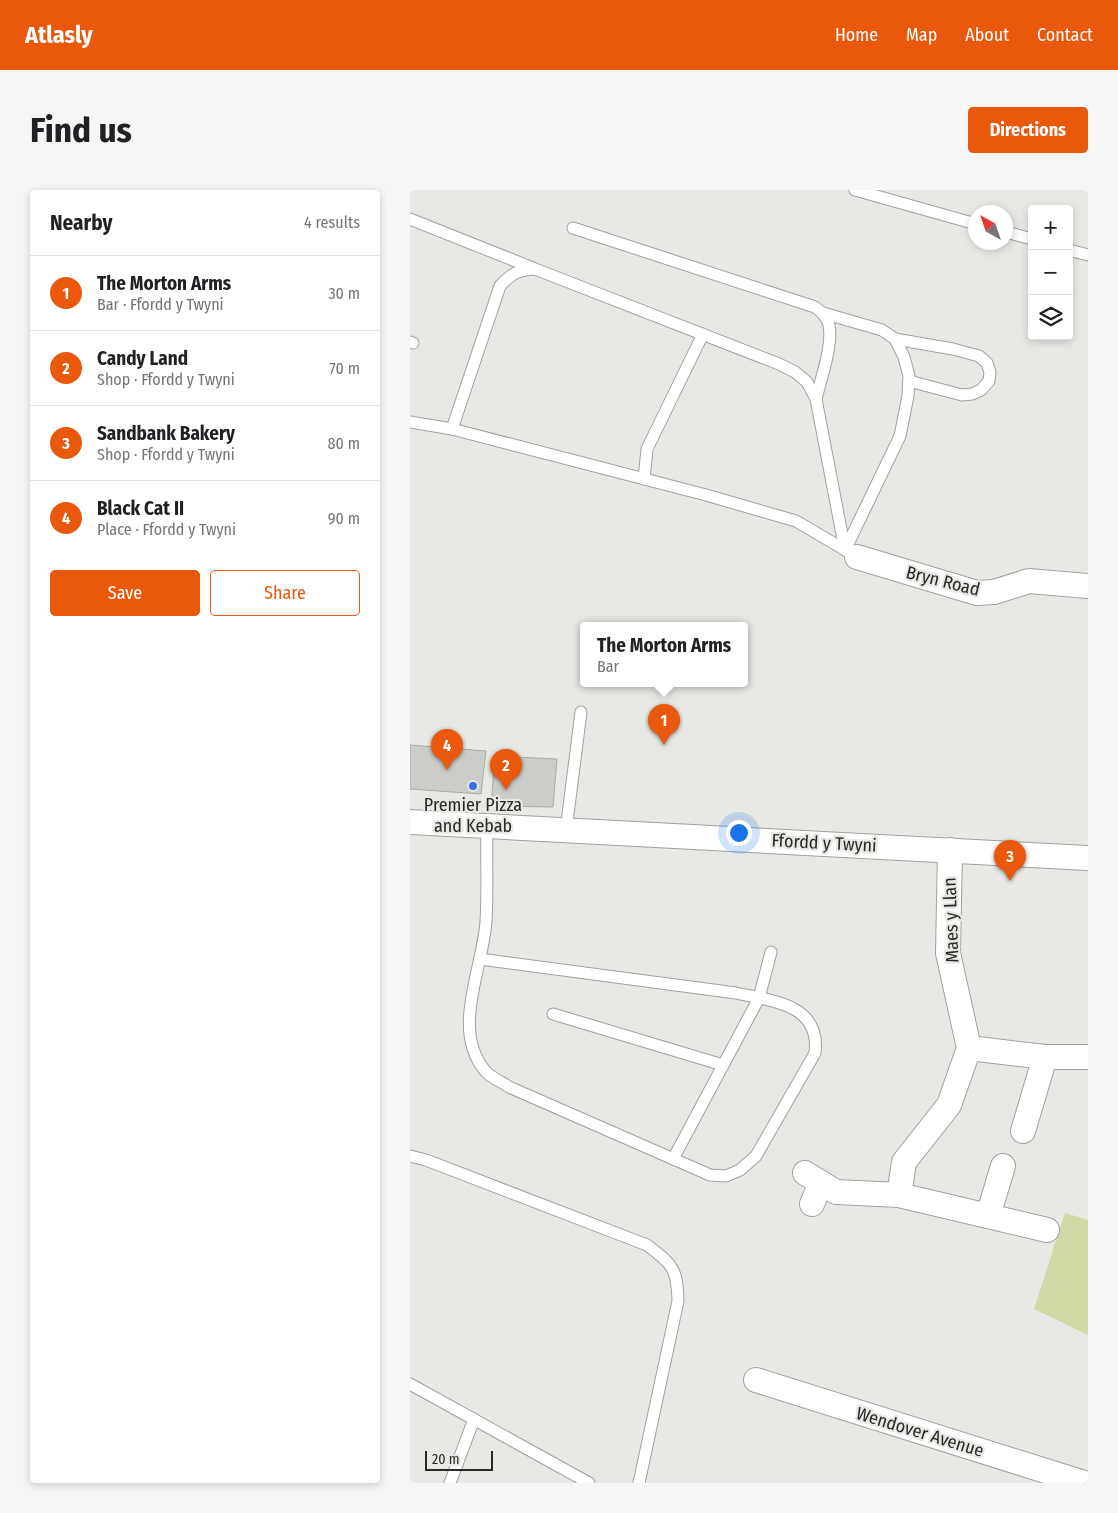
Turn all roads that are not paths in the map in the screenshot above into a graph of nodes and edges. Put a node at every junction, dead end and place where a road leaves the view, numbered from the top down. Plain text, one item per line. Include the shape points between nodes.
1 (855, 190) edge
2 (410, 220) edge
3 (968, 222) edge
4 (573, 228) dead end
5 (1013, 234) edge
6 (1028, 238) edge
7 (1073, 251) edge
8 (1088, 255) edge
9 (535, 269) junction
10 (823, 312) junction
11 (703, 334) junction
12 (896, 339) junction
13 (909, 381) junction
14 (816, 398) junction
15 (410, 422) edge
16 (452, 429) junction
17 (644, 479) junction
18 (851, 554) junction
19 (1088, 586) edge
20 (581, 712) dead end
21 (410, 822) edge
22 (487, 826) junction
23 (566, 830) junction
24 (950, 850) junction
25 (1088, 858) edge
26 (771, 952) dead end
27 (480, 959) junction
28 (759, 998) junction
29 (553, 1014) dead end
30 (969, 1048) junction
31 (1045, 1057) junction
32 (1088, 1057) edge
33 (723, 1065) junction
34 (1023, 1131) dead end
35 (410, 1156) edge
36 (673, 1159) junction
37 (1003, 1166) dead end
38 (899, 1194) junction
39 (812, 1204) dead end
40 (988, 1216) junction
41 (1047, 1230) dead end
42 (756, 1380) dead end
43 (410, 1384) edge
44 (474, 1419) junction
45 (450, 1483) edge
46 (589, 1483) edge
47 (639, 1483) edge
48 (1084, 1483) edge

1 - 3 lane
2 - 9 lane
4 - 10 lane
5 - 6 lane
7 - 8 lane
9 - 11 lane
9 - 16 lane via 510,275 500,286
10 - 12 lane via 882,330
10 - 14 lane via 829,324 830,341
11 - 14 lane via 795,372 807,382
11 - 17 lane via 647,449
12 - 13 lane
12 - 13 lane via 979,356 987,363 990,372 989,381 972,394 962,395
13 - 18 lane via 900,436
14 - 18 lane
15 - 16 lane
16 - 17 lane
17 - 18 lane via 796,521
18 - 19 street, Bryn Road via 976,593 994,592 1029,581
20 - 23 lane
21 - 22 street, Ffordd y Twyni
22 - 23 street, Ffordd y Twyni
22 - 27 lane via 486,922
23 - 24 street, Ffordd y Twyni
24 - 25 street, Ffordd y Twyni
24 - 30 street, Maes y Llan via 948,953
26 - 28 lane
27 - 28 lane via 727,991
27 - 36 lane via 469,1016 469,1036 475,1056 488,1074 508,1086
28 - 33 lane
28 - 36 lane via 788,1005 802,1014 812,1024 815,1052 756,1156 740,1170 726,1176 710,1175
29 - 33 lane
30 - 31 street
30 - 38 street via 949,1105 904,1162
31 - 32 street
31 - 34 street
33 - 36 lane
35 - 47 lane via 647,1245 672,1267 677,1280 678,1301
37 - 40 street
38 - 39 street via 836,1192 813,1178
38 - 40 street
40 - 41 street
42 - 48 street, Wendover Avenue
43 - 44 lane
44 - 45 lane
44 - 46 lane

